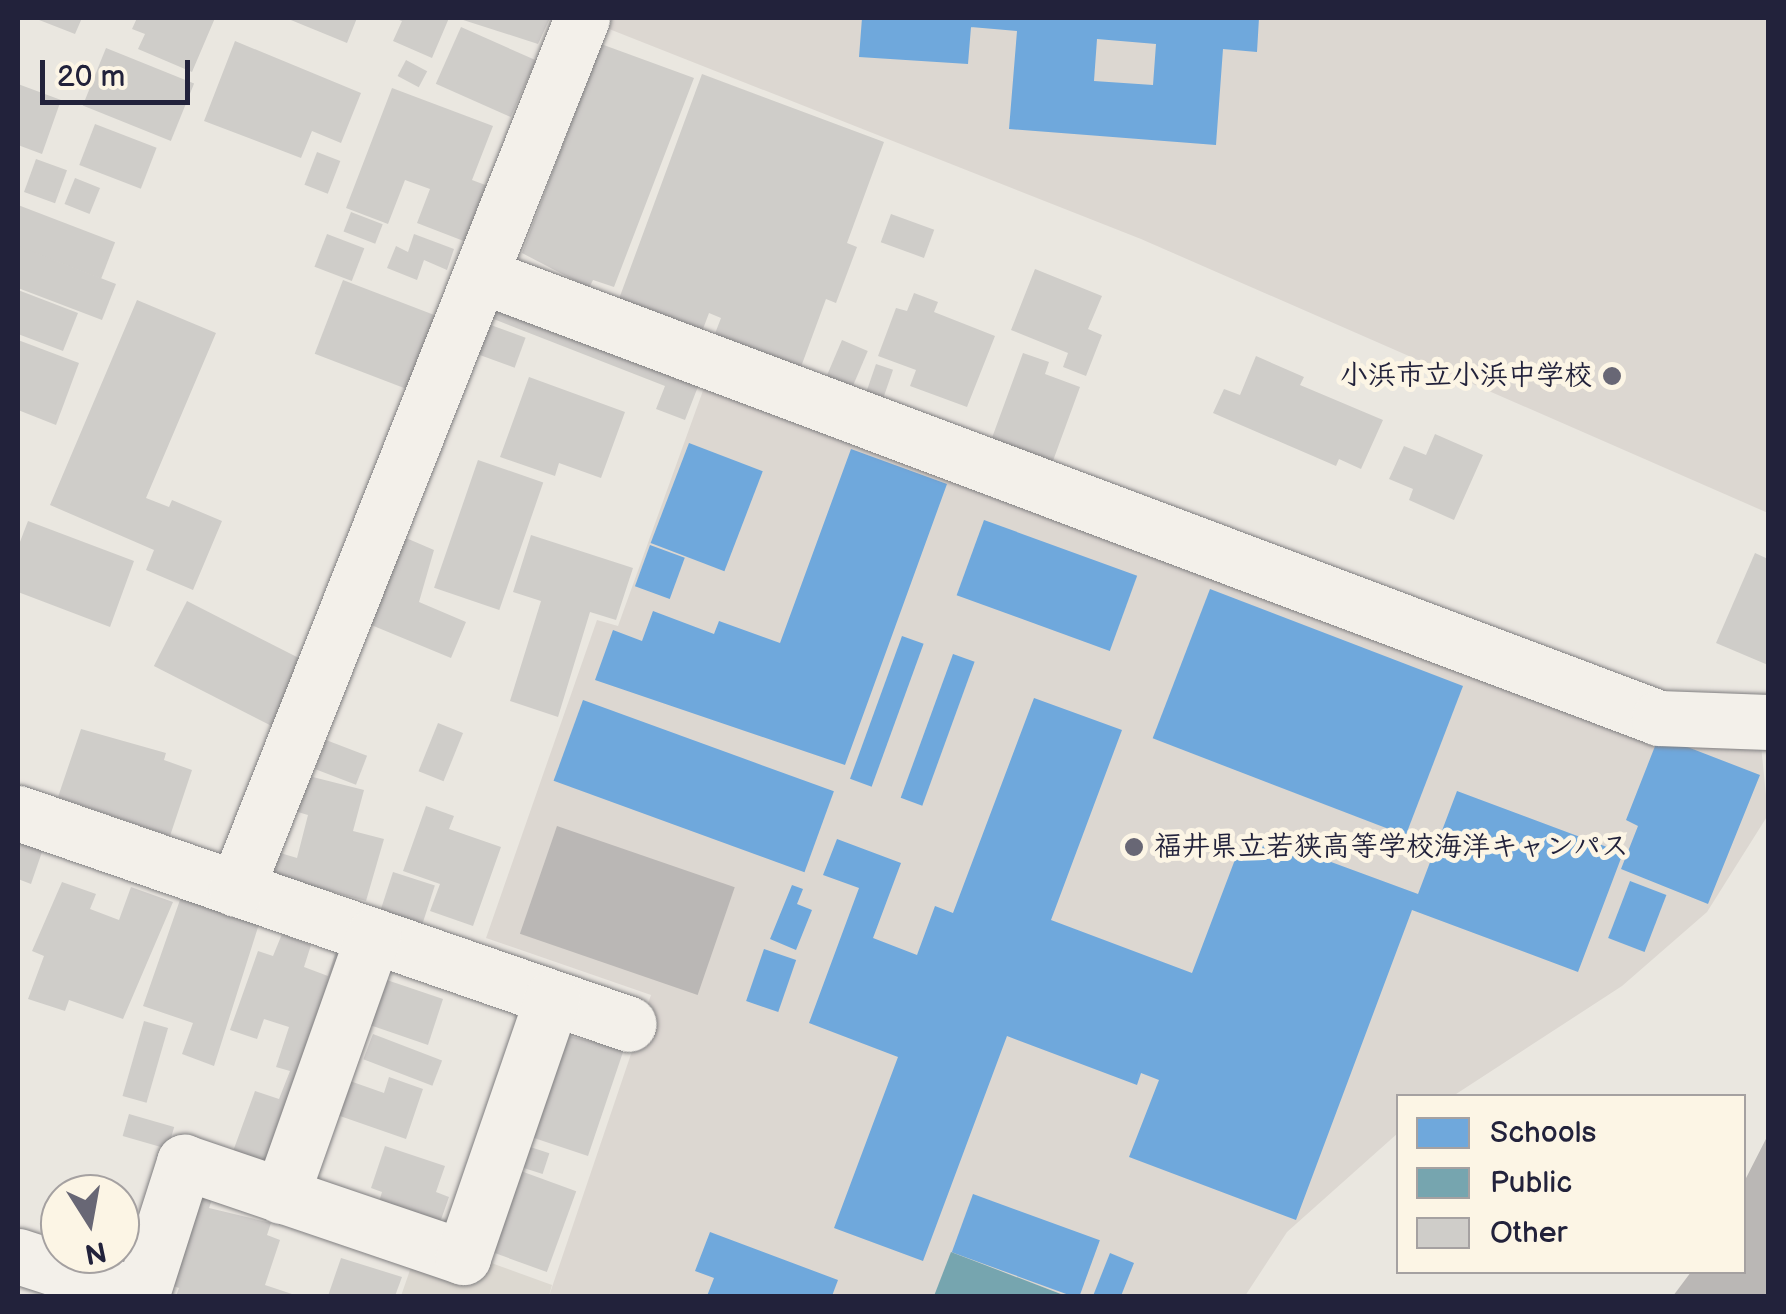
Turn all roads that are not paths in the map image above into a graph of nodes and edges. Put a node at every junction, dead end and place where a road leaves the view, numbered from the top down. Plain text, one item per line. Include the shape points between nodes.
1 (582, 18) edge
2 (480, 275) junction
3 (1768, 722) edge
4 (18, 813) edge
5 (236, 890) junction
6 (373, 936) junction
7 (552, 998) junction
8 (628, 1024) dead end
9 (282, 1196) junction
10 (18, 1256) edge
11 (141, 1295) edge

1 - 2 lane
2 - 3 lane via 1658,718
2 - 5 lane
4 - 5 lane
5 - 6 lane
6 - 7 lane
6 - 9 lane
7 - 8 lane
7 - 9 lane via 463,1257
9 - 11 lane via 184,1162
10 - 11 lane

